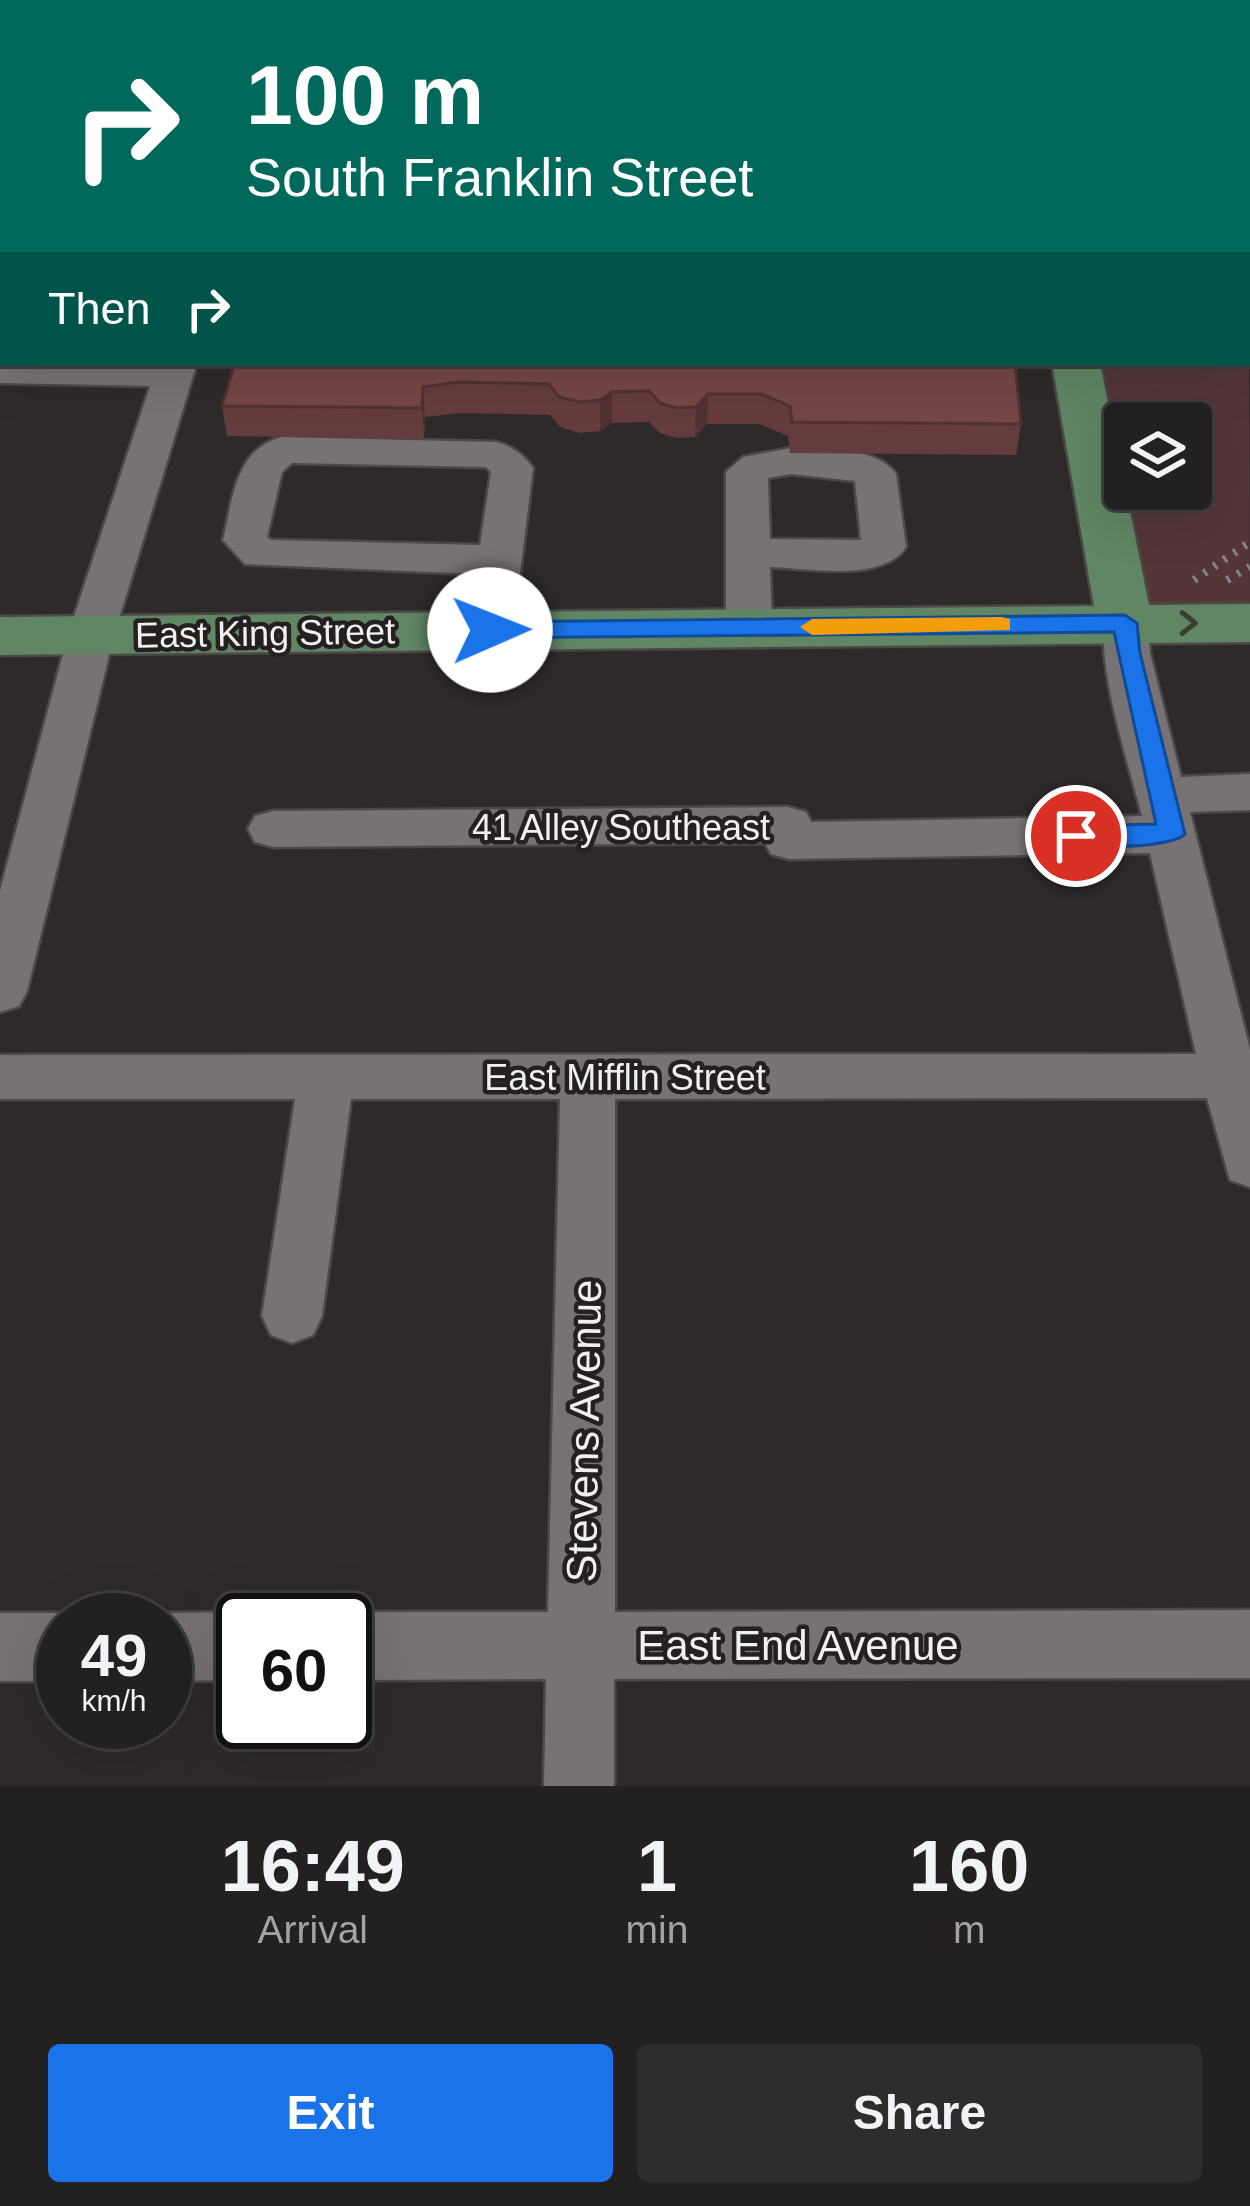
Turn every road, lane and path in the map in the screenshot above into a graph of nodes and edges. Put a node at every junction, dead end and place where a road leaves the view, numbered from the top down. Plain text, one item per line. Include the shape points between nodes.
1 (1077, 366) edge
2 (175, 369) edge
3 (0, 371) edge
4 (1250, 542) edge
5 (748, 553) dead end
6 (500, 560) junction
7 (1193, 581) dead end
8 (1125, 623) junction
9 (1250, 623) edge
10 (749, 628) junction
11 (490, 630) junction
12 (92, 635) junction
13 (0, 636) edge
14 (1250, 793) edge
15 (1168, 815) junction
16 (274, 830) dead end
17 (0, 991) edge
18 (1240, 1076) edge
19 (326, 1077) junction
20 (588, 1077) junction
21 (0, 1078) edge
22 (1250, 1162) edge
23 (292, 1316) dead end
24 (1250, 1644) edge
25 (372, 1646) edge
26 (581, 1646) junction
27 (0, 1647) edge
28 (36, 1647) edge
29 (579, 1786) edge

1 - 8 main road
2 - 3 street
2 - 12 street
4 - 7 path
5 - 10 street
6 - 6 street via 512,468 496,455 282,450 262,466 245,540 260,554
6 - 11 street
8 -> 9 main road, East King Street
8 - 10 main road, East King Street
8 - 15 street
10 - 11 main road, East King Street
11 - 12 main road, East King Street
12 - 13 main road, East King Street
12 - 17 street
14 - 15 street, 41 Alley Southeast
15 - 16 street, 41 Alley Southeast via 789,841 788,825
15 - 18 street
18 - 20 street, East Mifflin Street
18 - 22 street
19 - 20 street, East Mifflin Street
19 - 21 street, East Mifflin Street
19 - 23 street
20 - 26 street, Stevens Avenue
24 - 26 street, East End Avenue
25 - 26 street, East End Avenue
26 - 29 street, Stevens Avenue
27 - 28 street

